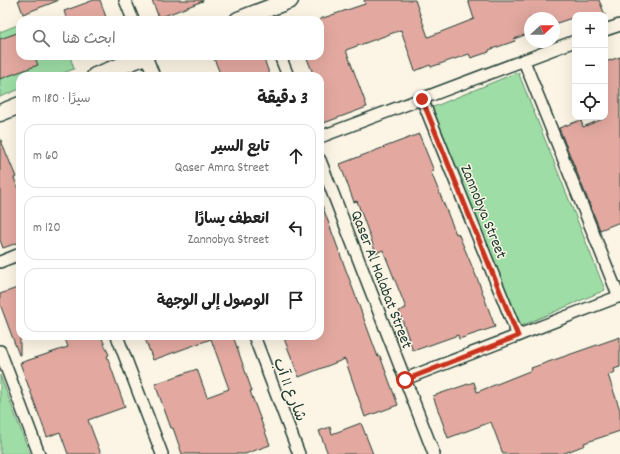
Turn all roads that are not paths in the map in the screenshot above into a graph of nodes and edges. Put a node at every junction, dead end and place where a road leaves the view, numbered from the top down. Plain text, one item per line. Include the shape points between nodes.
1 (125, 0) edge
2 (290, 0) edge
3 (264, 15) edge
4 (131, 16) edge
5 (620, 25) edge
6 (608, 29) edge
7 (572, 43) edge
8 (136, 60) edge
9 (148, 60) edge
10 (282, 60) edge
11 (524, 60) junction
12 (105, 72) edge
13 (152, 72) edge
14 (286, 72) edge
15 (422, 99) junction
16 (16, 107) edge
17 (0, 113) edge
18 (324, 136) edge
19 (324, 170) edge
20 (16, 256) edge
21 (0, 262) edge
22 (619, 296) edge
23 (518, 336) junction
24 (119, 340) edge
25 (256, 340) edge
26 (0, 351) edge
27 (405, 380) junction
28 (39, 454) edge
29 (162, 454) edge
30 (299, 454) edge
31 (434, 454) edge

1 - 4 street
2 - 3 street
5 - 6 street
7 - 11 street
8 - 12 street
9 - 13 street
10 - 14 street
11 - 15 street
11 - 22 street
15 - 18 street
15 - 23 street, Zannobya Street
16 - 17 street
19 - 27 street, Qaser Al Halabat Street
20 - 21 street
22 - 23 street
23 - 27 street
24 - 29 street
25 - 30 street, شارع 11 آب
26 - 28 street
27 - 31 street, Qaser Al Halabat Street

